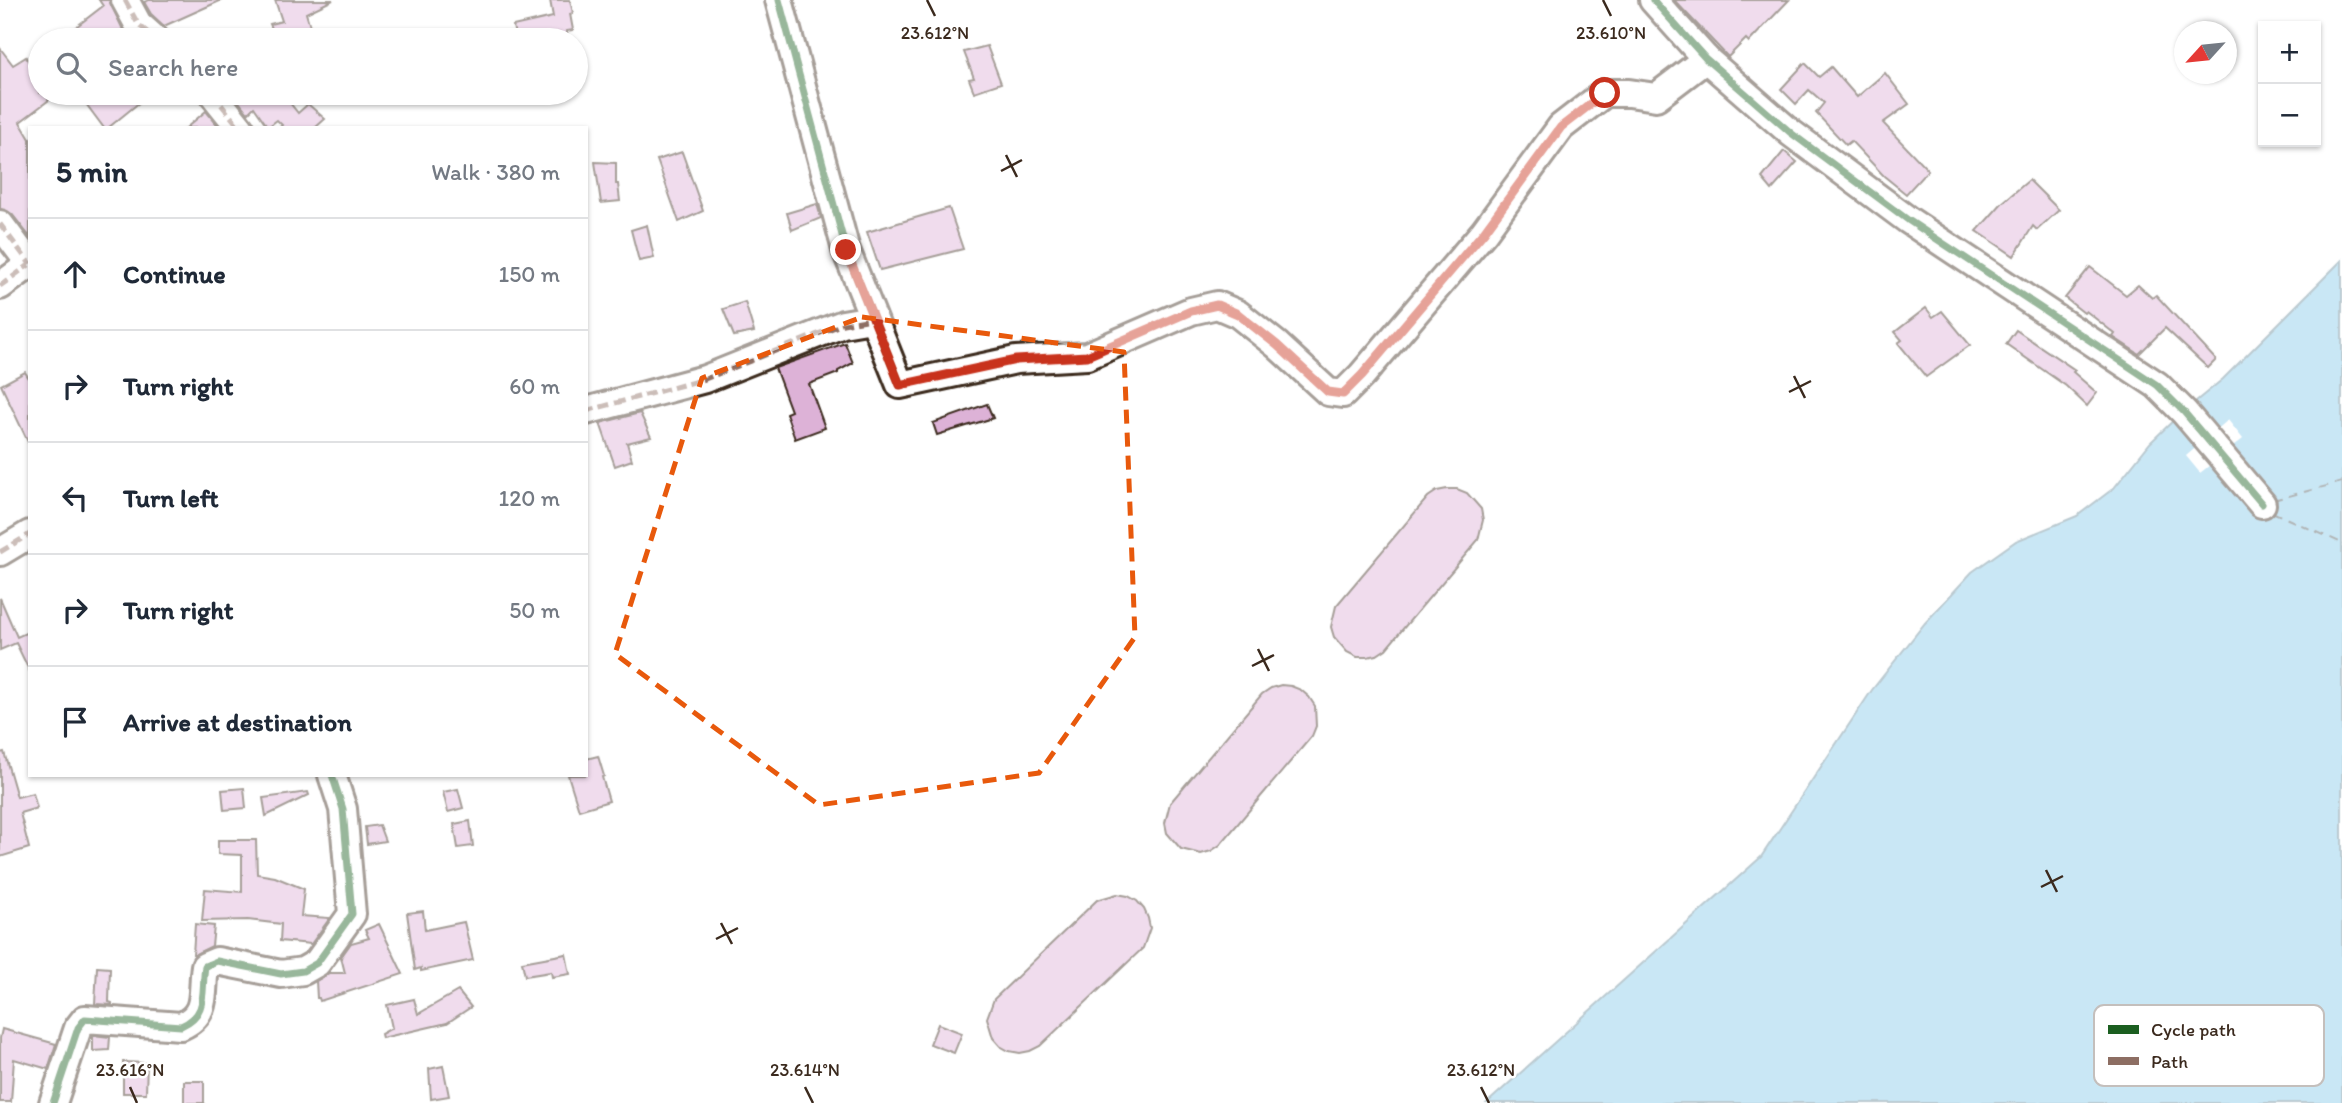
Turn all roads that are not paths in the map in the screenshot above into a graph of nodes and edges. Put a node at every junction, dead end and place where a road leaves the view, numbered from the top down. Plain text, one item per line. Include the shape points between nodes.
1 (125, 0) edge
2 (779, 0) edge
3 (1653, 0) edge
4 (142, 28) edge
5 (1706, 59) junction
6 (222, 105) edge
7 (238, 126) edge
8 (0, 224) edge
9 (28, 264) edge
10 (28, 266) edge
11 (0, 286) edge
12 (872, 319) junction
13 (588, 410) edge
14 (2262, 504) dead end
15 (333, 777) edge
16 (53, 1103) edge

1 - 4 street
2 - 12 street via 846,250
3 - 5 street
5 - 12 street via 1656,97 1605,93 1561,127 1484,232 1343,394 1328,392 1238,314 1217,305 1191,311 1087,356 1016,360 900,385
5 - 14 street via 1791,132 1908,220 2157,385
6 - 7 street
8 - 9 street
10 - 11 street
12 - 13 street via 843,324 705,379
15 - 16 street via 343,809 352,914 317,964 281,974 217,961 205,966 202,1006 193,1021 181,1026 85,1019

